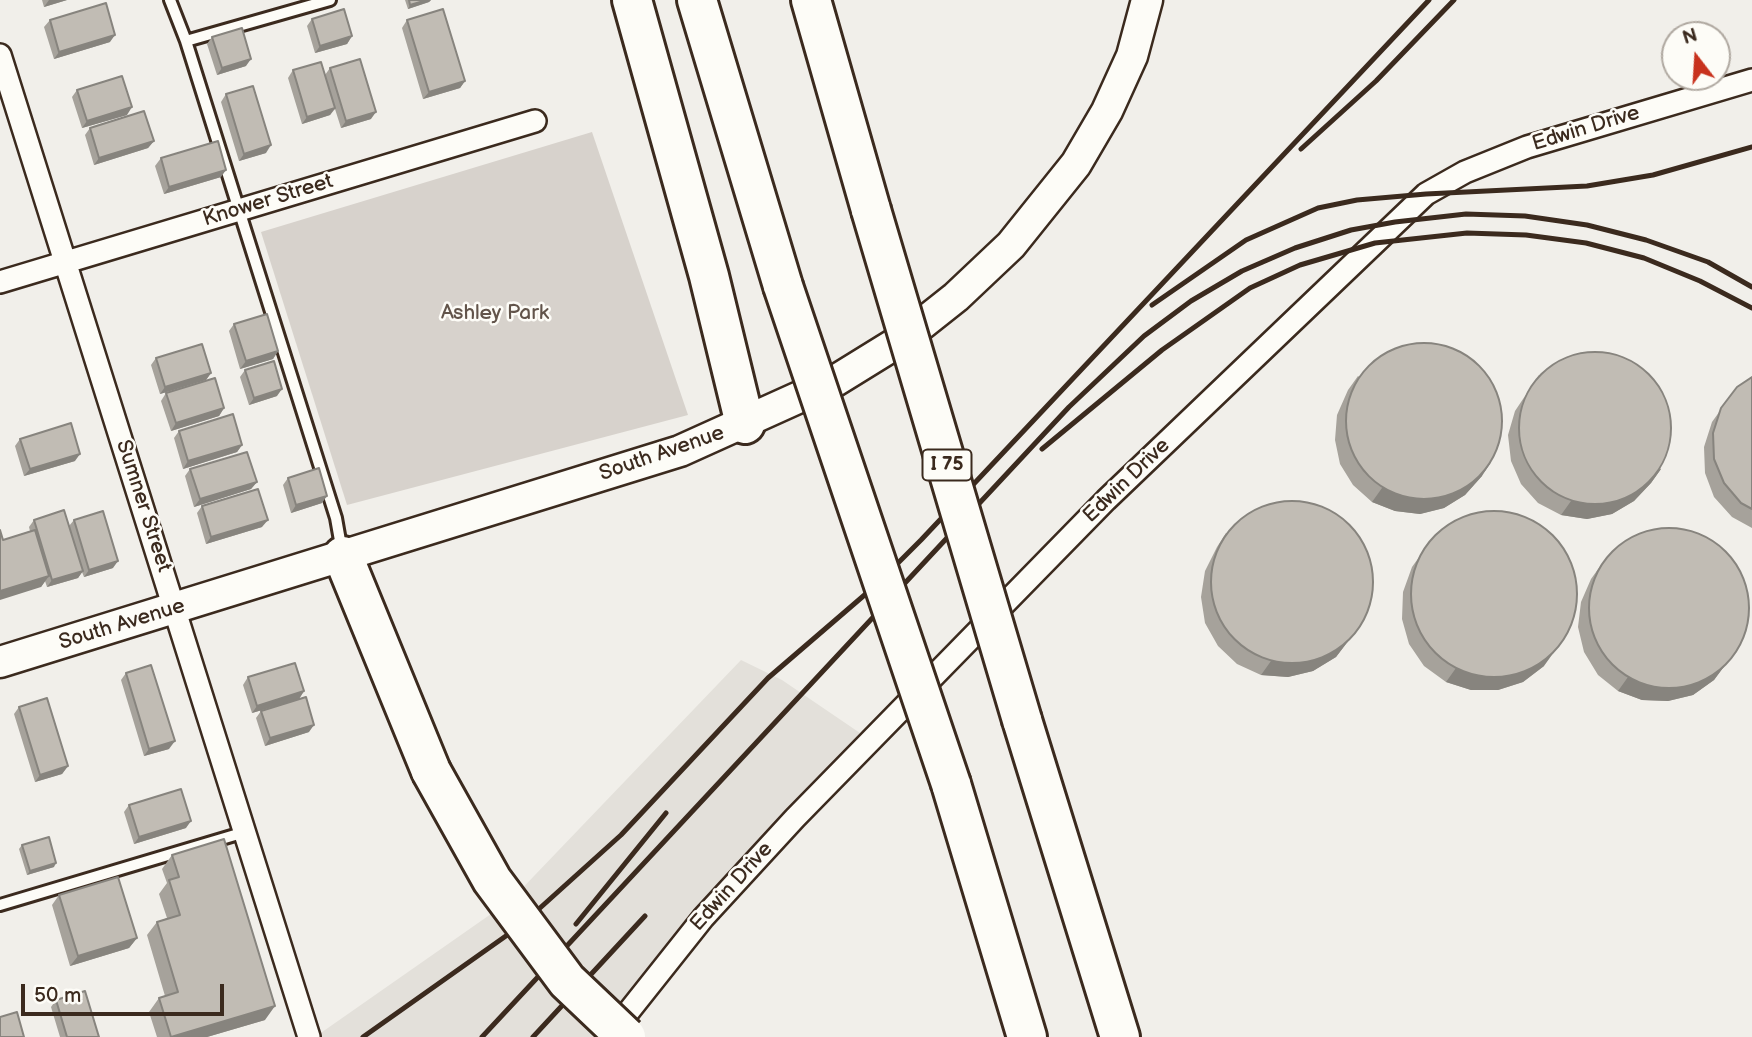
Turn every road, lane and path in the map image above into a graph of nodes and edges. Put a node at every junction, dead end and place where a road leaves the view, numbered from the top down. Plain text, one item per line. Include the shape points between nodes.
1 (170, 0) edge
2 (330, 0) edge
3 (632, 0) edge
4 (697, 0) edge
5 (811, 0) edge
6 (1147, 0) edge
7 (186, 41) junction
8 (0, 55) edge
9 (1752, 80) edge
10 (535, 121) dead end
11 (239, 210) junction
12 (65, 263) junction
13 (0, 282) edge
14 (745, 424) junction
15 (343, 556) junction
16 (176, 609) junction
17 (0, 662) edge
18 (245, 832) junction
19 (0, 905) edge
20 (309, 1037) edge
21 (609, 1037) edge
22 (626, 1037) edge
23 (1027, 1037) edge
24 (1120, 1037) edge

1 - 7 lane
2 - 7 lane
3 - 14 highway
4 - 23 highway, bridge via 783,286 951,784
5 - 24 highway, I 75, bridge
6 - 14 street, South Avenue via 1132,56 1107,111 1076,164 1011,245 902,339 835,381
7 - 11 lane
8 - 12 street, Sumner Street
9 - 21 street, Edwin Drive via 1527,147 1426,194 1107,500 804,808 703,918
10 - 11 street, Knower Street
11 - 12 street, Knower Street
11 - 15 lane
12 - 13 street, Knower Street
12 - 16 street, Sumner Street
14 - 15 street, South Avenue via 680,451
15 - 16 street, South Avenue
15 - 22 highway, bridge via 431,771 492,880 567,981
16 - 17 street, South Avenue
16 - 18 street, Sumner Street
18 - 19 lane
18 - 20 street, Sumner Street

